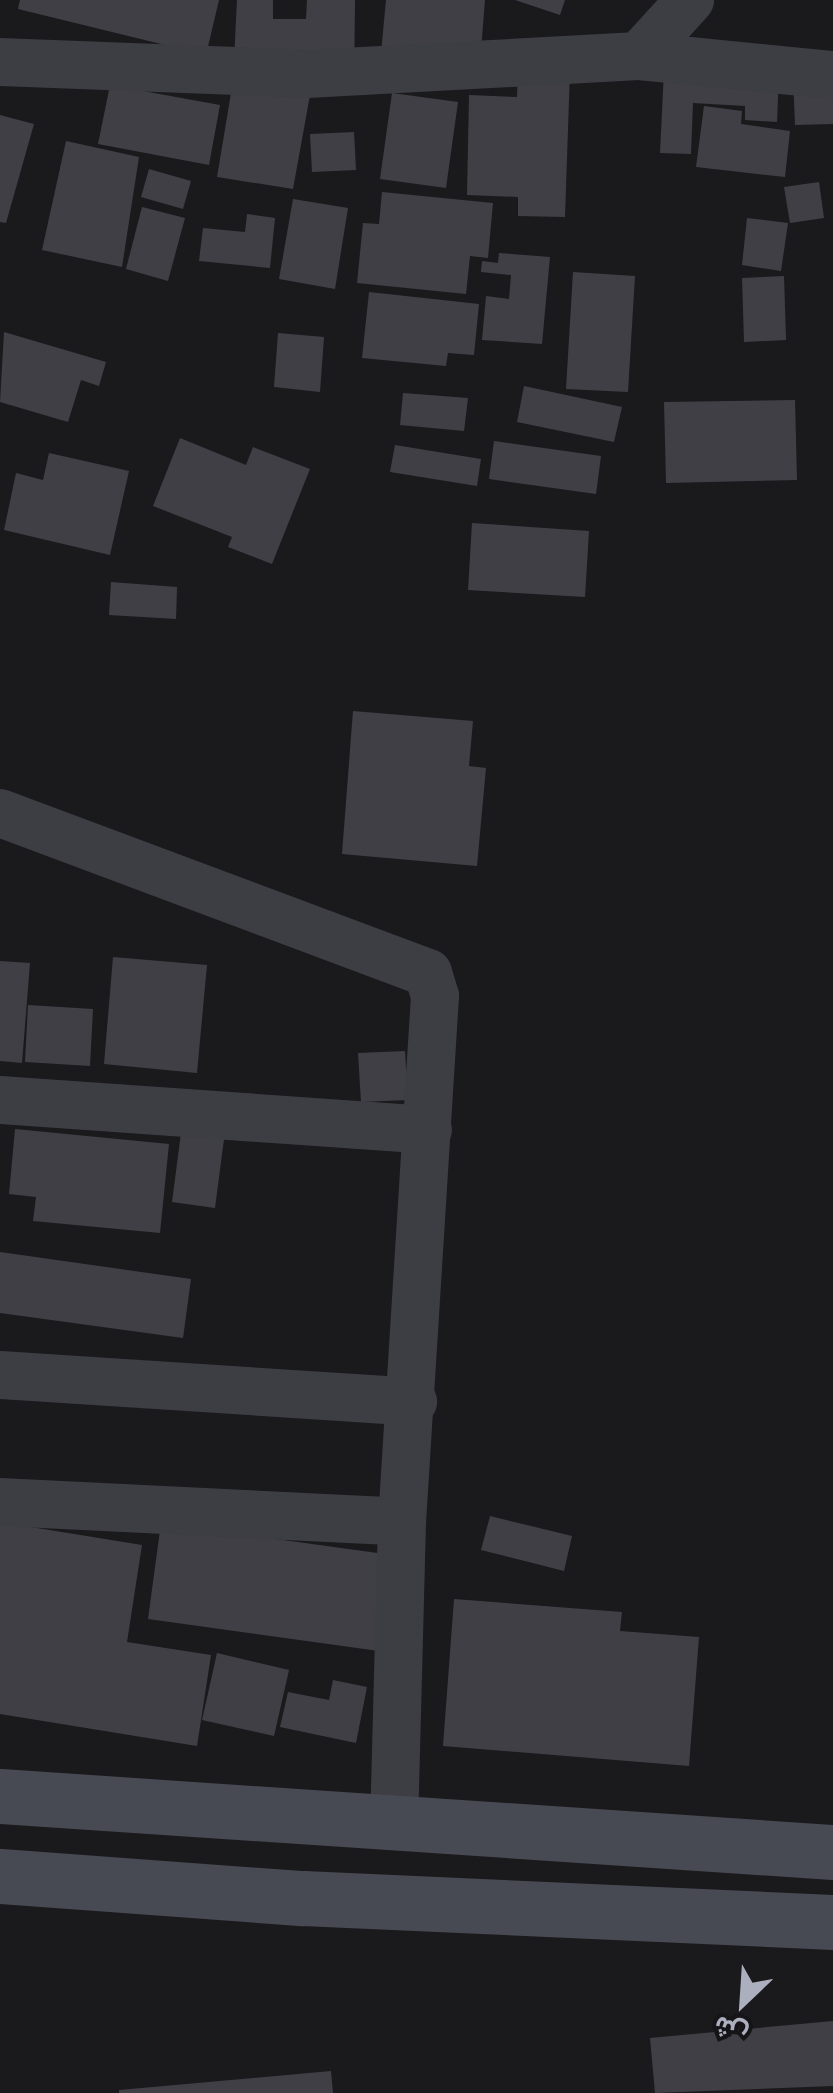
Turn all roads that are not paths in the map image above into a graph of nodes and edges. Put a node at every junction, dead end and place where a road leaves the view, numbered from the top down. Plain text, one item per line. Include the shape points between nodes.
1 (690, 0) edge
2 (639, 56) junction
3 (0, 62) edge
4 (833, 75) edge
5 (0, 813) edge
6 (0, 1100) edge
7 (428, 1130) junction
8 (0, 1376) edge
9 (412, 1402) junction
10 (0, 1502) edge
11 (402, 1522) junction
12 (0, 1796) edge
13 (394, 1824) junction
14 (833, 1852) edge
15 (0, 1876) edge
16 (833, 1922) edge

1 - 2 street
2 - 3 street via 307,74
2 - 4 street
5 - 7 street via 428,973 435,996
6 - 7 street
7 - 9 street
8 - 9 street
9 - 11 street
10 - 11 street
11 - 13 street
12 - 13 main road
13 - 14 main road
15 - 16 main road via 303,1898

